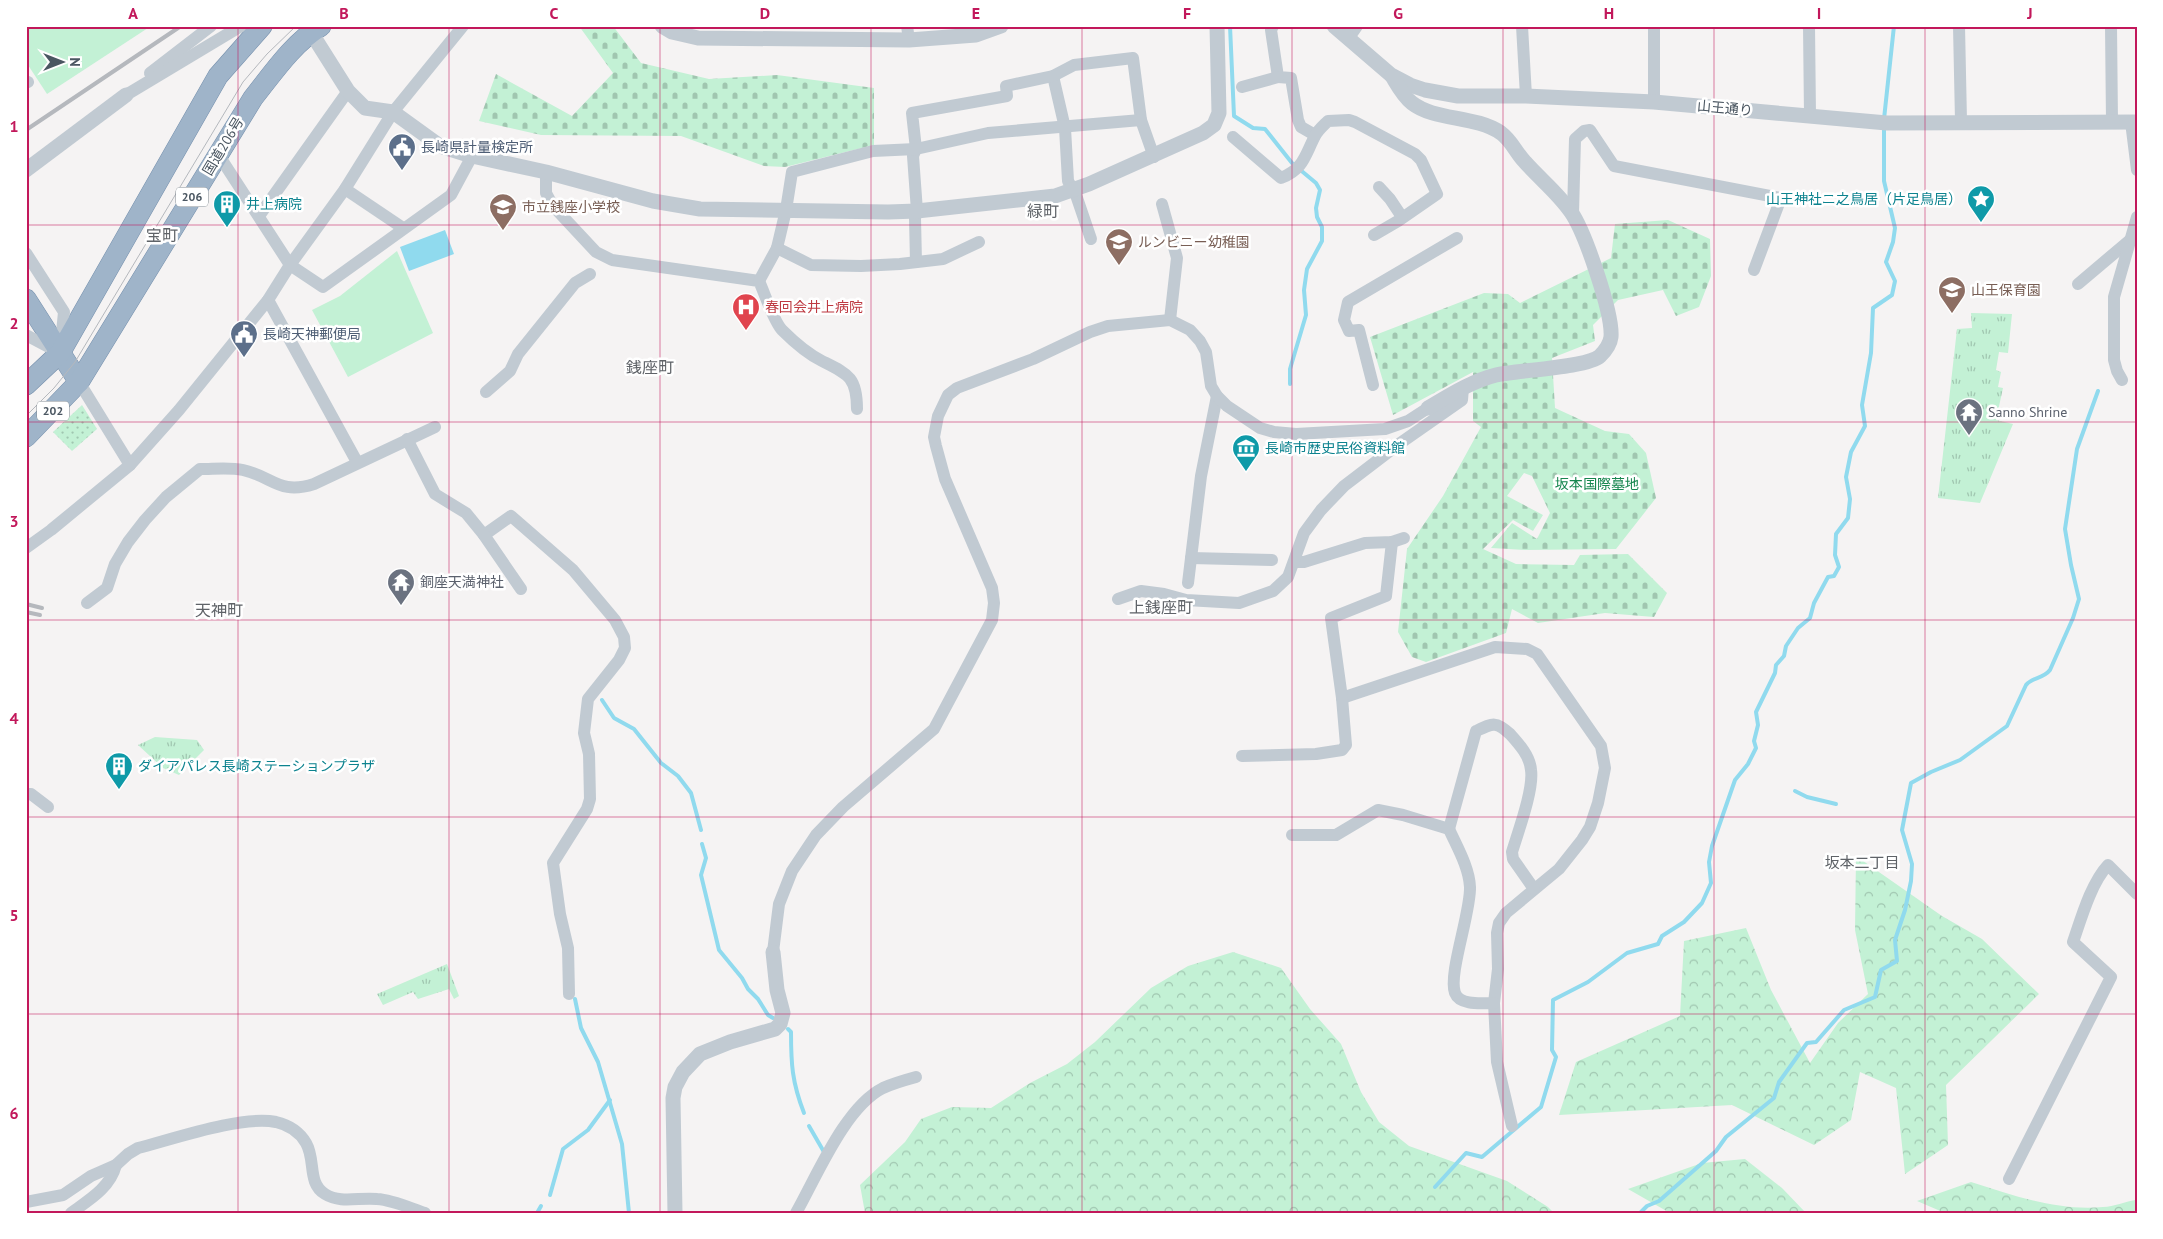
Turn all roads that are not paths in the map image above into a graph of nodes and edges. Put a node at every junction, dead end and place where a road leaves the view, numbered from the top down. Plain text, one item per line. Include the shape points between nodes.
1 (211, 26) edge
2 (241, 26) edge
3 (262, 26) edge
4 (463, 26) edge
5 (662, 26) edge
6 (1001, 26) edge
7 (1217, 26) edge
8 (1273, 26) edge
9 (1334, 26) edge
10 (1522, 26) edge
11 (1654, 26) edge
12 (1810, 26) edge
13 (1960, 26) edge
14 (2111, 26) edge
15 (313, 28) edge
16 (1353, 32) edge
17 (908, 33) edge
18 (1391, 75) junction
19 (1053, 76) junction
20 (1278, 77) junction
21 (1242, 87) dead end
22 (348, 91) junction
23 (126, 94) junction
24 (1526, 96) junction
25 (1654, 102) junction
26 (393, 112) junction
27 (1810, 116) junction
28 (1141, 120) junction
29 (1961, 121) junction
30 (2112, 122) junction
31 (2134, 122) edge
32 (1065, 128) junction
33 (1315, 134) junction
34 (1233, 137) dead end
35 (916, 149) junction
36 (218, 154) junction
37 (472, 156) junction
38 (1154, 156) junction
39 (26, 170) edge
40 (2137, 170) edge
41 (546, 172) junction
42 (1379, 187) dead end
43 (345, 189) junction
44 (1072, 191) junction
45 (1162, 204) dead end
46 (786, 210) junction
47 (917, 211) junction
48 (1572, 213) junction
49 (259, 216) junction
50 (1402, 217) junction
51 (2137, 217) edge
52 (403, 228) junction
53 (1374, 235) dead end
54 (2134, 235) edge
55 (1457, 238) dead end
56 (1092, 240) dead end
57 (979, 242) dead end
58 (777, 248) junction
59 (26, 253) edge
60 (916, 262) junction
61 (290, 264) junction
62 (1754, 270) dead end
63 (590, 274) dead end
64 (759, 281) junction
65 (2078, 284) dead end
66 (26, 299) edge
67 (268, 300) junction
68 (1170, 320) junction
69 (26, 336) edge
70 (60, 353) junction
71 (2122, 380) dead end
72 (79, 382) junction
73 (1373, 385) dead end
74 (26, 386) edge
75 (1463, 388) junction
76 (486, 392) dead end
77 (1217, 396) junction
78 (1428, 408) joint
79 (857, 409) dead end
80 (435, 427) dead end
81 (26, 438) edge
82 (408, 439) junction
83 (357, 462) junction
84 (130, 465) junction
85 (484, 535) junction
86 (26, 548) edge
87 (1191, 558) junction
88 (1272, 560) dead end
89 (1294, 562) junction
90 (1188, 583) dead end
91 (521, 589) dead end
92 (1118, 598) dead end
93 (86, 603) dead end
94 (1342, 698) junction
95 (1242, 756) dead end
96 (26, 794) edge
97 (48, 808) dead end
98 (1449, 829) junction
99 (1292, 835) dead end
100 (1534, 889) junction
101 (2137, 894) edge
102 (773, 952) joint
103 (569, 994) dead end
104 (1494, 1003) junction
105 (916, 1076) dead end
106 (1512, 1126) dead end
107 (116, 1165) junction
108 (2008, 1179) dead end
109 (26, 1202) edge
110 (70, 1213) edge
111 (425, 1213) edge
112 (675, 1213) edge
113 (796, 1213) edge

1 - 23 street
2 - 23 street
3 - 70 highway, 206 via 218,76
4 - 26 street
5 - 17 street via 672,32 698,38
6 - 17 street via 976,35
7 - 38 street via 1220,102 1217,122 1203,133
8 - 20 street
9 - 16 street, 山王通り
10 - 24 street
11 - 25 street
12 - 27 street
13 - 29 street
14 - 30 street
15 - 22 street
15 - 36 highway, 国道206号 / 206 via 252,98
16 - 18 street, 山王通り
18 - 24 street, 山王通り via 1440,94
18 - 48 street via 1405,96 1420,109 1479,122 1503,134
19 - 28 street via 1074,66 1133,58
19 - 32 street
19 - 35 street via 1006,86 1007,96 912,112
20 - 21 street
20 - 33 street via 1291,78 1298,120 1302,127
22 - 26 street via 365,108
22 - 49 street
23 - 39 street
24 - 25 street, 山王通り
25 - 27 street, 山王通り
26 - 37 street via 440,146
26 - 43 street
27 - 29 street, 山王通り via 1887,123
28 - 32 street
28 - 38 street
29 - 30 street, 山王通り
30 - 31 street, 山王通り
31 - 40 street
32 - 35 street via 988,133
32 - 44 street via 1068,180
33 - 34 street via 1299,168 1281,178
33 - 50 street via 1328,121 1349,120 1421,160 1437,194
35 - 46 street via 873,151 792,172
35 - 47 street via 913,156
36 - 49 street
36 - 72 highway, 国道206号 / 206
37 - 41 street
37 - 52 street via 451,196
38 - 44 street
41 - 46 street via 653,201 700,209
41 - 64 street via 546,193 553,206 596,252 612,260
42 - 50 street
43 - 52 street
43 - 61 street
44 - 47 street via 1055,196
44 - 56 street
45 - 68 street via 1177,258
46 - 47 street
46 - 58 street
47 - 60 street
48 - 62 street via 1575,139 1590,130 1614,166 1781,198
48 - 75 street via 1590,252 1605,300 1611,336 1609,345 1598,358 1588,361 1496,375
49 - 61 street
50 - 53 street
51 - 54 street
52 - 61 street via 322,286
54 - 65 street
54 - 71 street via 2114,297 2114,360
55 - 73 street via 1348,302 1344,320 1349,330 1359,330
57 - 60 street via 943,259
58 - 60 street via 811,265
58 - 64 street
59 - 70 street via 64,312
61 - 67 street
63 - 76 street via 575,283 518,354 510,371
64 - 79 street via 780,329 850,377 855,388
66 - 70 highway
67 - 83 street
67 - 84 street via 178,412
68 - 77 street via 1190,330 1200,341 1206,352 1211,386
68 - 102 street via 1108,326 1090,332 1033,359 957,388 944,402 935,426 936,446 945,479 992,588 992,620 934,729 844,807 816,836 792,871 779,904
69 - 70 street
70 - 72 highway
70 - 74 highway, 202
72 - 81 highway, 202
72 - 84 street
75 - 78 street
75 - 89 street via 1462,400 1352,480 1321,510 1304,533
77 - 78 street via 1260,428 1296,434 1385,429 1408,421
77 - 87 street via 1201,476
80 - 82 street
82 - 83 street
82 - 85 street via 435,494 466,513
83 - 93 street via 314,484 294,488 245,470 200,469 166,497 145,520 115,564 107,588
84 - 86 street
85 - 91 street
85 - 103 street via 511,516 573,570 615,620 624,637 625,648 588,699 584,733 589,754 590,799 587,809 553,863 568,948
87 - 88 street
87 - 90 street
89 - 92 street via 1288,577 1273,591 1239,603 1186,600 1141,591
89 - 94 street via 1304,562 1365,543 1398,540 1386,596 1331,618
94 - 95 street via 1346,745 1342,750
94 - 100 street via 1495,647 1527,649 1537,654 1601,746 1605,768 1590,827 1571,856
96 - 97 street via 31,794
98 - 99 street via 1378,810 1336,836
98 - 100 street via 1476,731 1490,724 1501,726 1527,756 1531,770 1512,852 1513,859
98 - 104 street via 1462,856 1470,886 1455,974 1455,993 1465,1001
100 - 104 street via 1499,923
101 - 108 street via 2108,865 2086,907 2073,942 2111,977
102 - 112 street via 783,1013 780,1024 775,1029 700,1054 683,1072 675,1087 672,1115
104 - 106 street via 1496,1062
105 - 113 street via 882,1088 861,1106 835,1141
107 - 109 street via 91,1176 63,1195
107 - 110 street via 111,1179 98,1193
107 - 111 street via 138,1148 240,1122 274,1122 289,1126 302,1137 311,1156 316,1186 326,1195 339,1200 379,1199

